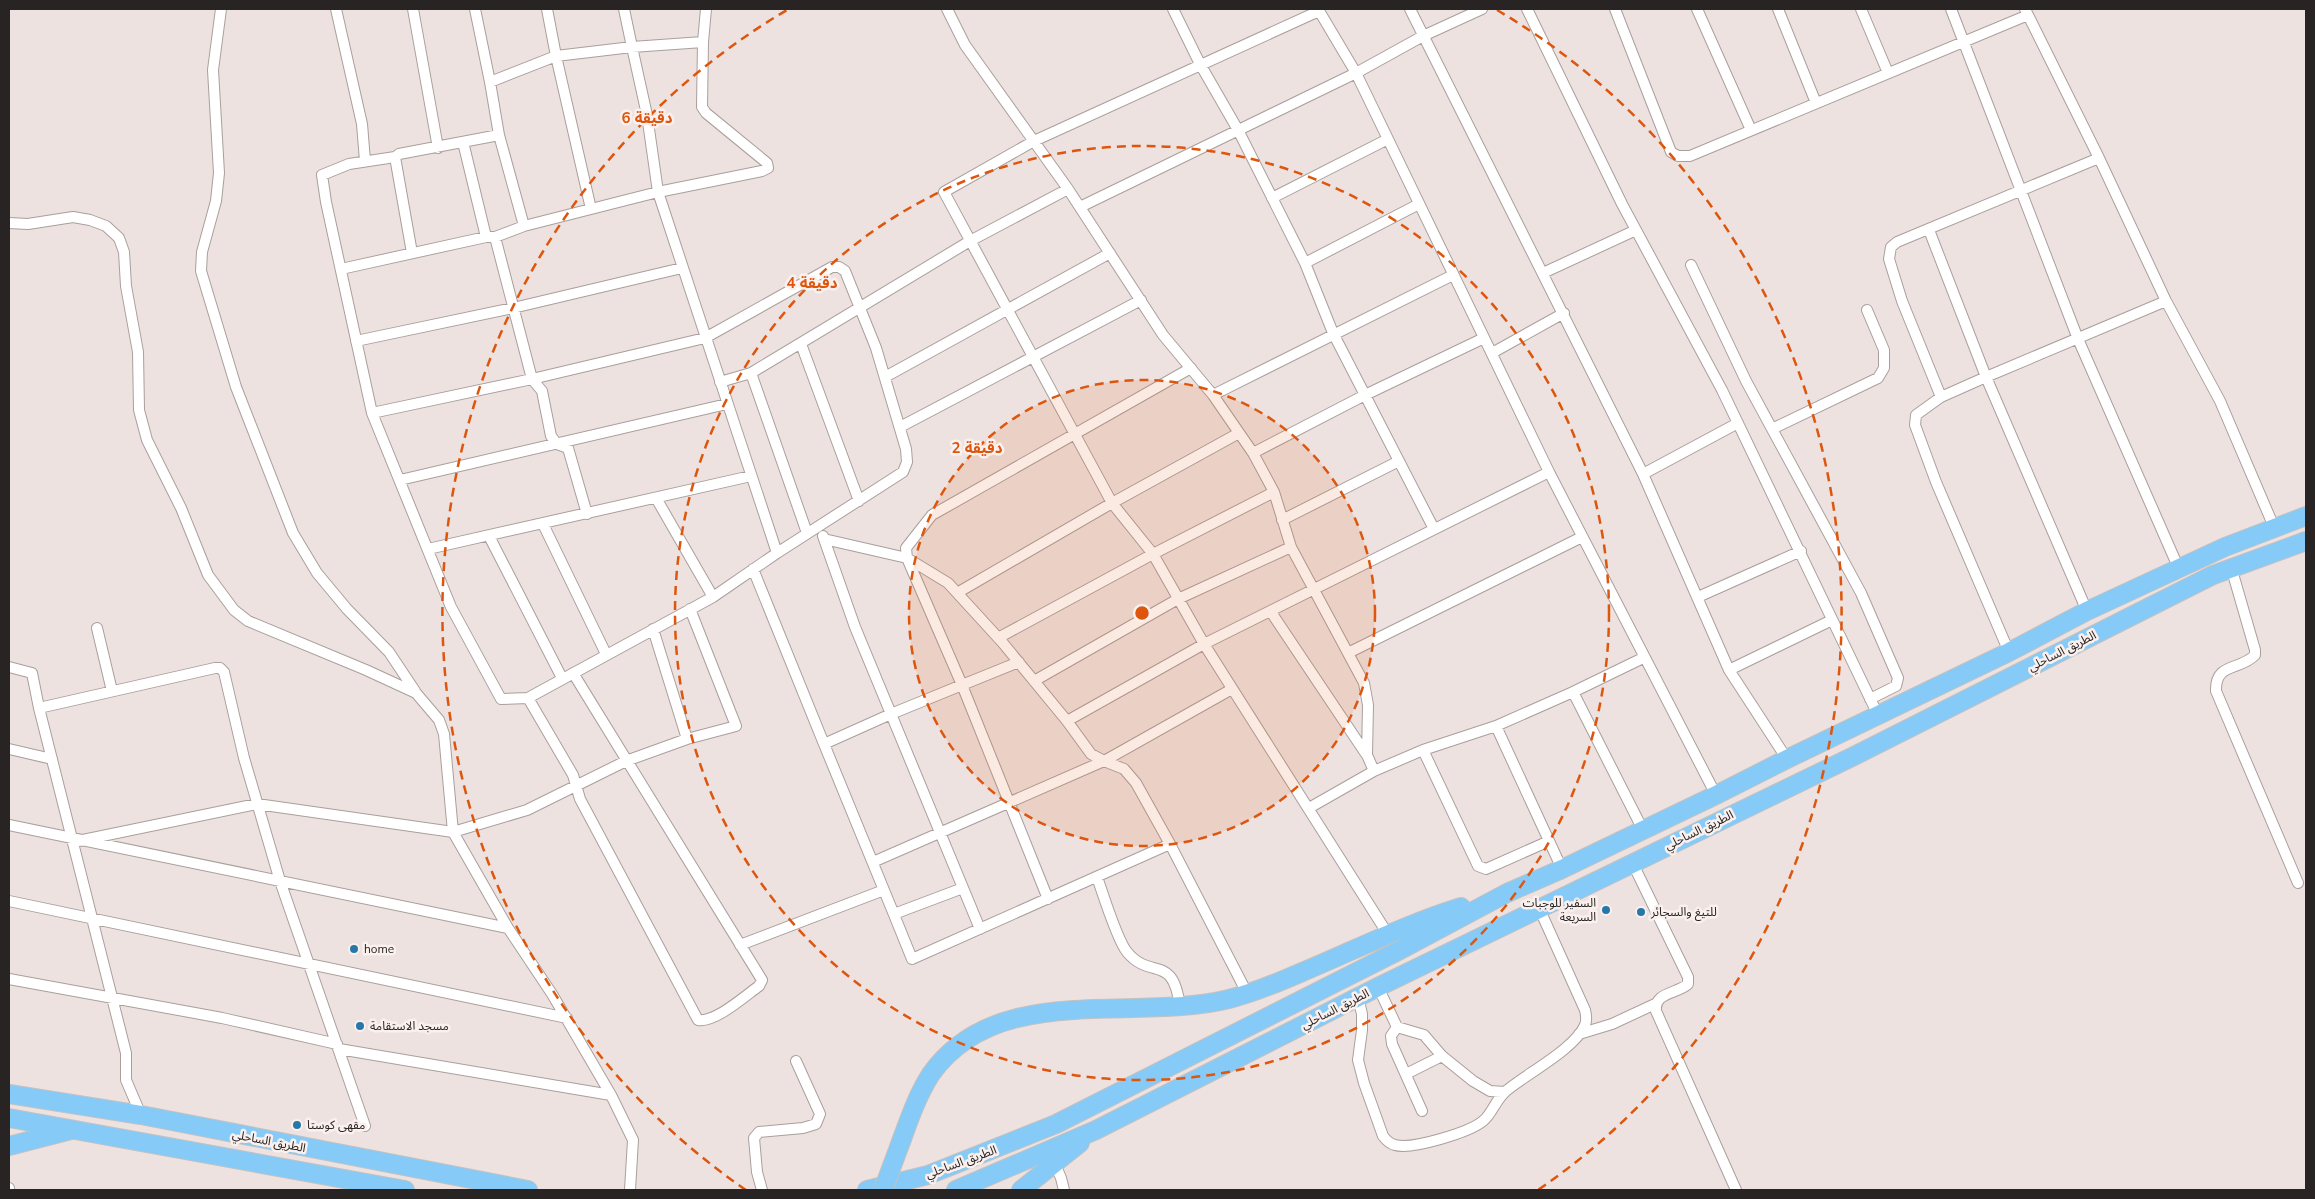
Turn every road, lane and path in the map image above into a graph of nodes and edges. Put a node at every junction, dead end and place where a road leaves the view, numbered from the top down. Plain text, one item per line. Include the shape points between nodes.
1 (220, 9) edge
2 (336, 9) edge
3 (413, 9) edge
4 (475, 9) edge
5 (547, 9) edge
6 (624, 9) edge
7 (706, 9) edge
8 (947, 9) edge
9 (1172, 9) edge
10 (1410, 9) edge
11 (1482, 9) edge
12 (1527, 9) edge
13 (1615, 9) edge
14 (1698, 9) edge
15 (1778, 9) edge
16 (1861, 9) edge
17 (1951, 9) edge
18 (1319, 10) edge
19 (2027, 12) edge
20 (1423, 36) junction
21 (1965, 41) junction
22 (703, 42) junction
23 (632, 47) junction
24 (556, 56) junction
25 (1200, 64) junction
26 (1356, 73) junction
27 (1888, 73) junction
28 (490, 82) junction
29 (1816, 102) junction
30 (1238, 130) junction
31 (1752, 130) junction
32 (499, 135) junction
33 (1388, 139) junction
34 (1034, 141) junction
35 (463, 142) junction
36 (438, 148) junction
37 (395, 157) junction
38 (2099, 158) junction
39 (365, 161) junction
40 (1068, 189) junction
41 (2021, 191) junction
42 (658, 192) junction
43 (1272, 198) junction
44 (1419, 204) junction
45 (1080, 207) junction
46 (591, 209) junction
47 (9, 223) edge
48 (524, 226) junction
49 (1636, 230) junction
50 (1929, 230) junction
51 (491, 237) junction
52 (970, 241) junction
53 (412, 253) junction
54 (1110, 253) junction
55 (1305, 263) junction
56 (1691, 265) dead end
57 (682, 268) junction
58 (341, 269) junction
59 (1543, 273) junction
60 (1453, 275) junction
61 (1141, 300) junction
62 (2166, 301) junction
63 (859, 307) junction
64 (513, 308) junction
65 (1007, 310) junction
66 (1867, 310) dead end
67 (1564, 313) junction
68 (1333, 333) junction
69 (705, 338) junction
70 (1484, 338) junction
71 (2078, 339) junction
72 (356, 341) junction
73 (801, 344) junction
74 (1492, 354) junction
75 (1032, 357) junction
76 (1191, 368) junction
77 (752, 373) junction
78 (885, 377) junction
79 (1986, 377) junction
80 (532, 379) junction
81 (720, 382) junction
82 (1213, 395) junction
83 (1365, 395) junction
84 (1941, 398) junction
85 (727, 404) junction
86 (372, 413) junction
87 (1738, 423) junction
88 (900, 427) junction
89 (1772, 429) junction
90 (1239, 433) junction
91 (1076, 435) junction
92 (557, 444) junction
93 (1253, 453) junction
94 (1399, 462) junction
95 (1550, 472) junction
96 (1643, 474) junction
97 (751, 476) junction
98 (400, 480) junction
99 (1274, 492) junction
100 (656, 498) junction
101 (859, 501) junction
102 (1112, 502) junction
103 (588, 514) junction
104 (2306, 516) edge
105 (1282, 520) junction
106 (543, 524) junction
107 (819, 526) junction
108 (2274, 528) junction
109 (1434, 529) junction
110 (807, 533) junction
111 (489, 536) junction
112 (1582, 537) junction
113 (824, 539) junction
114 (2306, 541) edge
115 (1291, 547) junction
116 (428, 549) junction
117 (1801, 551) junction
118 (777, 553) junction
119 (1152, 554) junction
120 (907, 558) junction
121 (2231, 567) junction
122 (2179, 568) junction
123 (753, 569) junction
124 (1315, 589) junction
125 (957, 593) junction
126 (713, 597) junction
127 (1698, 597) junction
128 (1178, 599) junction
129 (690, 609) junction
130 (2087, 611) junction
131 (1271, 612) junction
132 (1832, 620) junction
133 (97, 628) dead end
134 (653, 630) junction
135 (998, 638) junction
136 (1204, 644) junction
137 (2009, 652) junction
138 (1348, 653) junction
139 (606, 654) junction
140 (1643, 658) junction
141 (1019, 662) junction
142 (9, 667) edge
143 (1728, 670) junction
144 (573, 673) junction
145 (562, 678) junction
146 (1034, 681) junction
147 (962, 685) junction
148 (1232, 689) junction
149 (112, 691) junction
150 (1573, 692) junction
151 (416, 693) junction
152 (528, 698) junction
153 (1874, 707) junction
154 (39, 708) junction
155 (890, 714) junction
156 (1067, 721) junction
157 (1496, 726) junction
158 (687, 739) junction
159 (824, 744) junction
160 (9, 748) edge
161 (1423, 750) junction
162 (1367, 755) junction
163 (52, 758) junction
164 (1786, 758) junction
165 (626, 761) junction
166 (1104, 761) junction
167 (1374, 772) junction
168 (576, 786) junction
169 (1716, 795) junction
170 (1009, 802) junction
171 (257, 804) junction
172 (1309, 808) junction
173 (9, 825) edge
174 (1643, 830) junction
175 (453, 832) junction
176 (940, 833) junction
177 (75, 840) junction
178 (1549, 841) junction
179 (1170, 844) junction
180 (873, 862) junction
181 (1632, 862) junction
182 (1562, 869) junction
183 (1097, 877) junction
184 (280, 881) junction
185 (2298, 883) dead end
186 (963, 888) junction
187 (884, 890) junction
188 (1507, 893) junction
189 (1048, 898) junction
190 (9, 902) edge
191 (1539, 908) junction
192 (894, 914) junction
193 (92, 918) junction
194 (508, 928) junction
195 (980, 929) junction
196 (1389, 936) junction
197 (740, 945) junction
198 (309, 964) junction
199 (9, 979) edge
200 (1378, 987) junction
201 (1247, 993) junction
202 (111, 996) junction
203 (1358, 997) junction
204 (1655, 1004) junction
205 (1180, 1007) junction
206 (567, 1018) junction
207 (1397, 1027) junction
208 (1579, 1034) junction
209 (338, 1047) junction
210 (1442, 1056) junction
211 (796, 1060) dead end
212 (1406, 1074) junction
213 (1505, 1092) junction
214 (9, 1094) edge
215 (611, 1095) junction
216 (1422, 1111) dead end
217 (141, 1115) junction
218 (9, 1118) edge
219 (365, 1126) dead end
220 (75, 1129) junction
221 (1096, 1130) junction
222 (9, 1146) edge
223 (1055, 1164) junction
224 (358, 1186) edge
225 (405, 1190) edge
226 (528, 1190) edge
227 (630, 1190) edge
228 (762, 1190) edge
229 (867, 1190) edge
230 (883, 1190) edge
231 (956, 1190) edge
232 (1021, 1190) edge
233 (1064, 1190) edge
234 (1736, 1190) edge

1 - 151 street via 213,70 219,173 201,270 236,387 293,533 317,573 389,652
2 - 39 street via 362,124
3 - 36 street
4 - 28 street
5 - 24 street
6 - 23 street
7 - 22 street
8 - 34 street via 970,53
9 - 25 street
10 - 20 street
11 - 20 street
12 - 49 street
13 - 31 street via 1671,152 1690,156
14 - 31 street
15 - 29 street
16 - 27 street
17 - 21 street
18 - 25 street
18 - 26 street
19 - 21 street
19 - 38 street
20 - 26 street
20 - 59 street
21 - 27 street
21 - 41 street
22 - 23 street
22 - 42 street via 702,107 767,163 768,168
23 - 24 street
23 - 42 street via 647,115
24 - 28 street
24 - 46 street
25 - 30 street
25 - 34 street
26 - 30 street
26 - 33 street
27 - 29 street
28 - 32 street
29 - 31 street
30 - 43 street
30 - 45 street
32 - 35 street
32 - 48 street
33 - 43 street
33 - 44 street
34 - 40 street
34 - 52 street via 944,192
35 - 36 street
35 - 51 street
36 - 37 street
37 - 39 street
37 - 53 street
38 - 41 street
38 - 62 street
39 - 58 street via 322,175
40 - 45 street
40 - 52 street
41 - 50 street
41 - 71 street
42 - 46 street
42 - 57 street
43 - 55 street
44 - 55 street
44 - 60 street
45 - 54 street
46 - 48 street
47 - 151 street via 28,224 73,217 106,226 119,238 124,252 126,286 138,352 139,410 145,434 181,508 208,575 230,604 248,621
48 - 51 street
49 - 59 street
49 - 87 street
50 - 79 street
50 - 84 street via 1891,247 1889,259 1902,301
51 - 53 street
51 - 64 street
52 - 63 street
52 - 65 street
53 - 58 street
54 - 61 street
54 - 65 street
55 - 68 street
56 - 89 street
57 - 64 street
57 - 69 street
58 - 72 street
59 - 67 street
60 - 68 street
60 - 70 street
61 - 75 street
61 - 76 street via 1163,335
62 - 71 street
62 - 108 street via 2220,400
63 - 69 street via 845,271 839,266 832,267
63 - 73 street
63 - 78 street
64 - 72 street
64 - 80 street
65 - 75 street
65 - 78 street
66 - 89 street via 1884,350 1884,368 1878,378
67 - 74 street
67 - 96 street
68 - 82 street
68 - 83 street
69 - 80 street
69 - 81 street
70 - 74 street
70 - 83 street
71 - 79 street
71 - 122 street
72 - 86 street
73 - 77 street
73 - 101 street
74 - 95 street
75 - 88 street
75 - 91 street
76 - 82 street
76 - 91 street
77 - 81 street
77 - 110 street
78 - 88 street
79 - 84 street
79 - 130 street
80 - 86 street
80 - 92 street via 542,391 551,436
81 - 85 street
82 - 90 street
83 - 93 street
83 - 94 street
84 - 137 street via 1916,415 1916,425 1936,482
85 - 92 street
85 - 97 street
86 - 98 street
87 - 96 street
87 - 117 street
88 - 101 street via 907,468
89 - 153 street via 1861,593 1898,678 1896,686
90 - 93 street
90 - 102 street
91 - 102 street
91 - 120 street via 932,515 906,548
92 - 98 street
92 - 103 street via 568,448
93 - 99 street
94 - 105 street
94 - 109 street
95 - 109 street
95 - 112 street
96 - 127 street
97 - 100 street
97 - 118 street
98 - 116 street
99 - 105 street
99 - 119 street
100 - 103 street
100 - 126 street
101 - 107 street
102 - 119 street
102 - 125 street
103 - 106 street
104 - 108 highway, الطريق الساحلي
105 - 115 street
106 - 111 street
106 - 139 street
107 - 110 street
107 - 113 street
108 - 122 highway, الطريق الساحلي
109 - 124 street
110 - 118 street
111 - 116 street
111 - 145 street
112 - 138 street
112 - 140 street
113 - 120 street
113 - 155 street
114 - 121 highway, الطريق الساحلي
115 - 124 street
115 - 128 street
116 - 152 street via 451,607 501,699
117 - 127 street
117 - 132 street
118 - 123 street
119 - 128 street
119 - 135 street
120 - 125 street via 948,583
120 - 147 street
121 - 181 highway, الطريق الساحلي via 1852,757
121 - 185 street via 2255,655 2221,672 2216,681 2216,691
122 - 130 highway, الطريق الساحلي
123 - 126 street
123 - 159 street
124 - 131 street
124 - 138 street
125 - 135 street
126 - 129 street
127 - 143 street
128 - 136 street
128 - 146 street
129 - 134 street
129 - 158 street via 736,726
130 - 137 highway, الطريق الساحلي
131 - 136 street
131 - 162 street
132 - 143 street
132 - 153 street
133 - 149 street
134 - 139 street
134 - 158 street
135 - 141 street
136 - 148 street
136 - 156 street
137 - 153 highway, الطريق الساحلي
138 - 162 street via 1364,683 1368,705
139 - 144 street
140 - 150 street
140 - 169 street
141 - 146 street
141 - 147 street
142 - 154 street via 32,673
143 - 164 street
144 - 145 street
144 - 165 street
145 - 152 street
146 - 156 street
147 - 155 street
147 - 170 street
148 - 166 street
148 - 172 street
149 - 154 street
149 - 171 street via 220,668 224,672
150 - 157 street
150 - 174 street
151 - 175 street via 439,720 444,734
152 - 168 street
153 - 164 highway, الطريق الساحلي
154 - 163 street
155 - 159 street
155 - 176 street
156 - 166 street via 1091,754
157 - 161 street
157 - 178 street
158 - 165 street
159 - 180 street
160 - 163 street
161 - 167 street
161 - 178 street via 1478,866 1486,869
162 - 167 street
163 - 177 street
164 - 169 highway, الطريق الساحلي
165 - 168 street
165 - 197 street
166 - 170 street
166 - 179 street via 1124,768 1136,783
167 - 172 street
168 - 175 street via 527,810
168 - 197 street via 584,807 698,1020 716,1016 759,986 762,980
169 - 174 highway, الطريق الساحلي
170 - 176 street
170 - 189 street
171 - 175 street
171 - 177 street
171 - 184 street
172 - 196 street
173 - 177 street
174 - 182 highway, الطريق الساحلي
175 - 194 street
176 - 180 street
176 - 186 street
177 - 184 street
177 - 193 street
178 - 182 street
179 - 183 street
179 - 201 street
180 - 187 street
181 - 191 highway, الطريق الساحلي
181 - 204 street via 1688,977 1684,988 1658,998
182 - 188 highway, الطريق الساحلي
183 - 189 street
183 - 205 street via 1125,950 1134,960 1169,974 1178,988
184 - 194 street
184 - 198 street
186 - 192 street
186 - 195 street
187 - 192 street
187 - 197 street
188 - 196 highway via 1456,908
188 - 229 highway, الطريق الساحلي via 1056,1124 928,1175
189 - 195 street
190 - 193 street
191 - 200 highway, الطريق الساحلي
191 - 208 street via 1586,1010 1586,1024
192 - 195 street via 912,958
193 - 198 street
193 - 202 street
194 - 206 street
196 - 201 highway
198 - 206 street
198 - 209 street
199 - 202 street
200 - 203 highway, الطريق الساحلي
200 - 207 street
201 - 205 highway
202 - 209 street via 222,1018
202 - 217 street via 126,1053 126,1080
203 - 213 street via 1362,1014 1360,1068 1383,1136 1388,1141 1396,1145 1410,1145 1477,1125 1488,1116
203 - 221 highway, الطريق الساحلي
204 - 208 street
204 - 234 street
205 - 230 highway, bridge via 1064,1010 1008,1020 982,1031 955,1049 932,1074 914,1105
206 - 215 street
207 - 210 street via 1424,1035
207 - 212 street via 1391,1036 1392,1044
208 - 213 street via 1573,1042
209 - 215 street
209 - 219 street
210 - 212 street
210 - 213 street via 1490,1091
211 - 228 street via 820,1114 816,1124 759,1132 754,1138
212 - 216 street
214 - 217 highway, الطريق الساحلي
215 - 227 street via 632,1140
217 - 226 highway, الطريق الساحلي
218 - 220 highway, الطريق الساحلي
220 - 222 highway
220 - 224 highway, الطريق الساحلي
221 - 223 highway, الطريق الساحلي
221 - 231 highway, الطريق الساحلي
223 - 232 highway, الطريق الساحلي
223 - 233 street
224 - 225 highway, الطريق الساحلي

